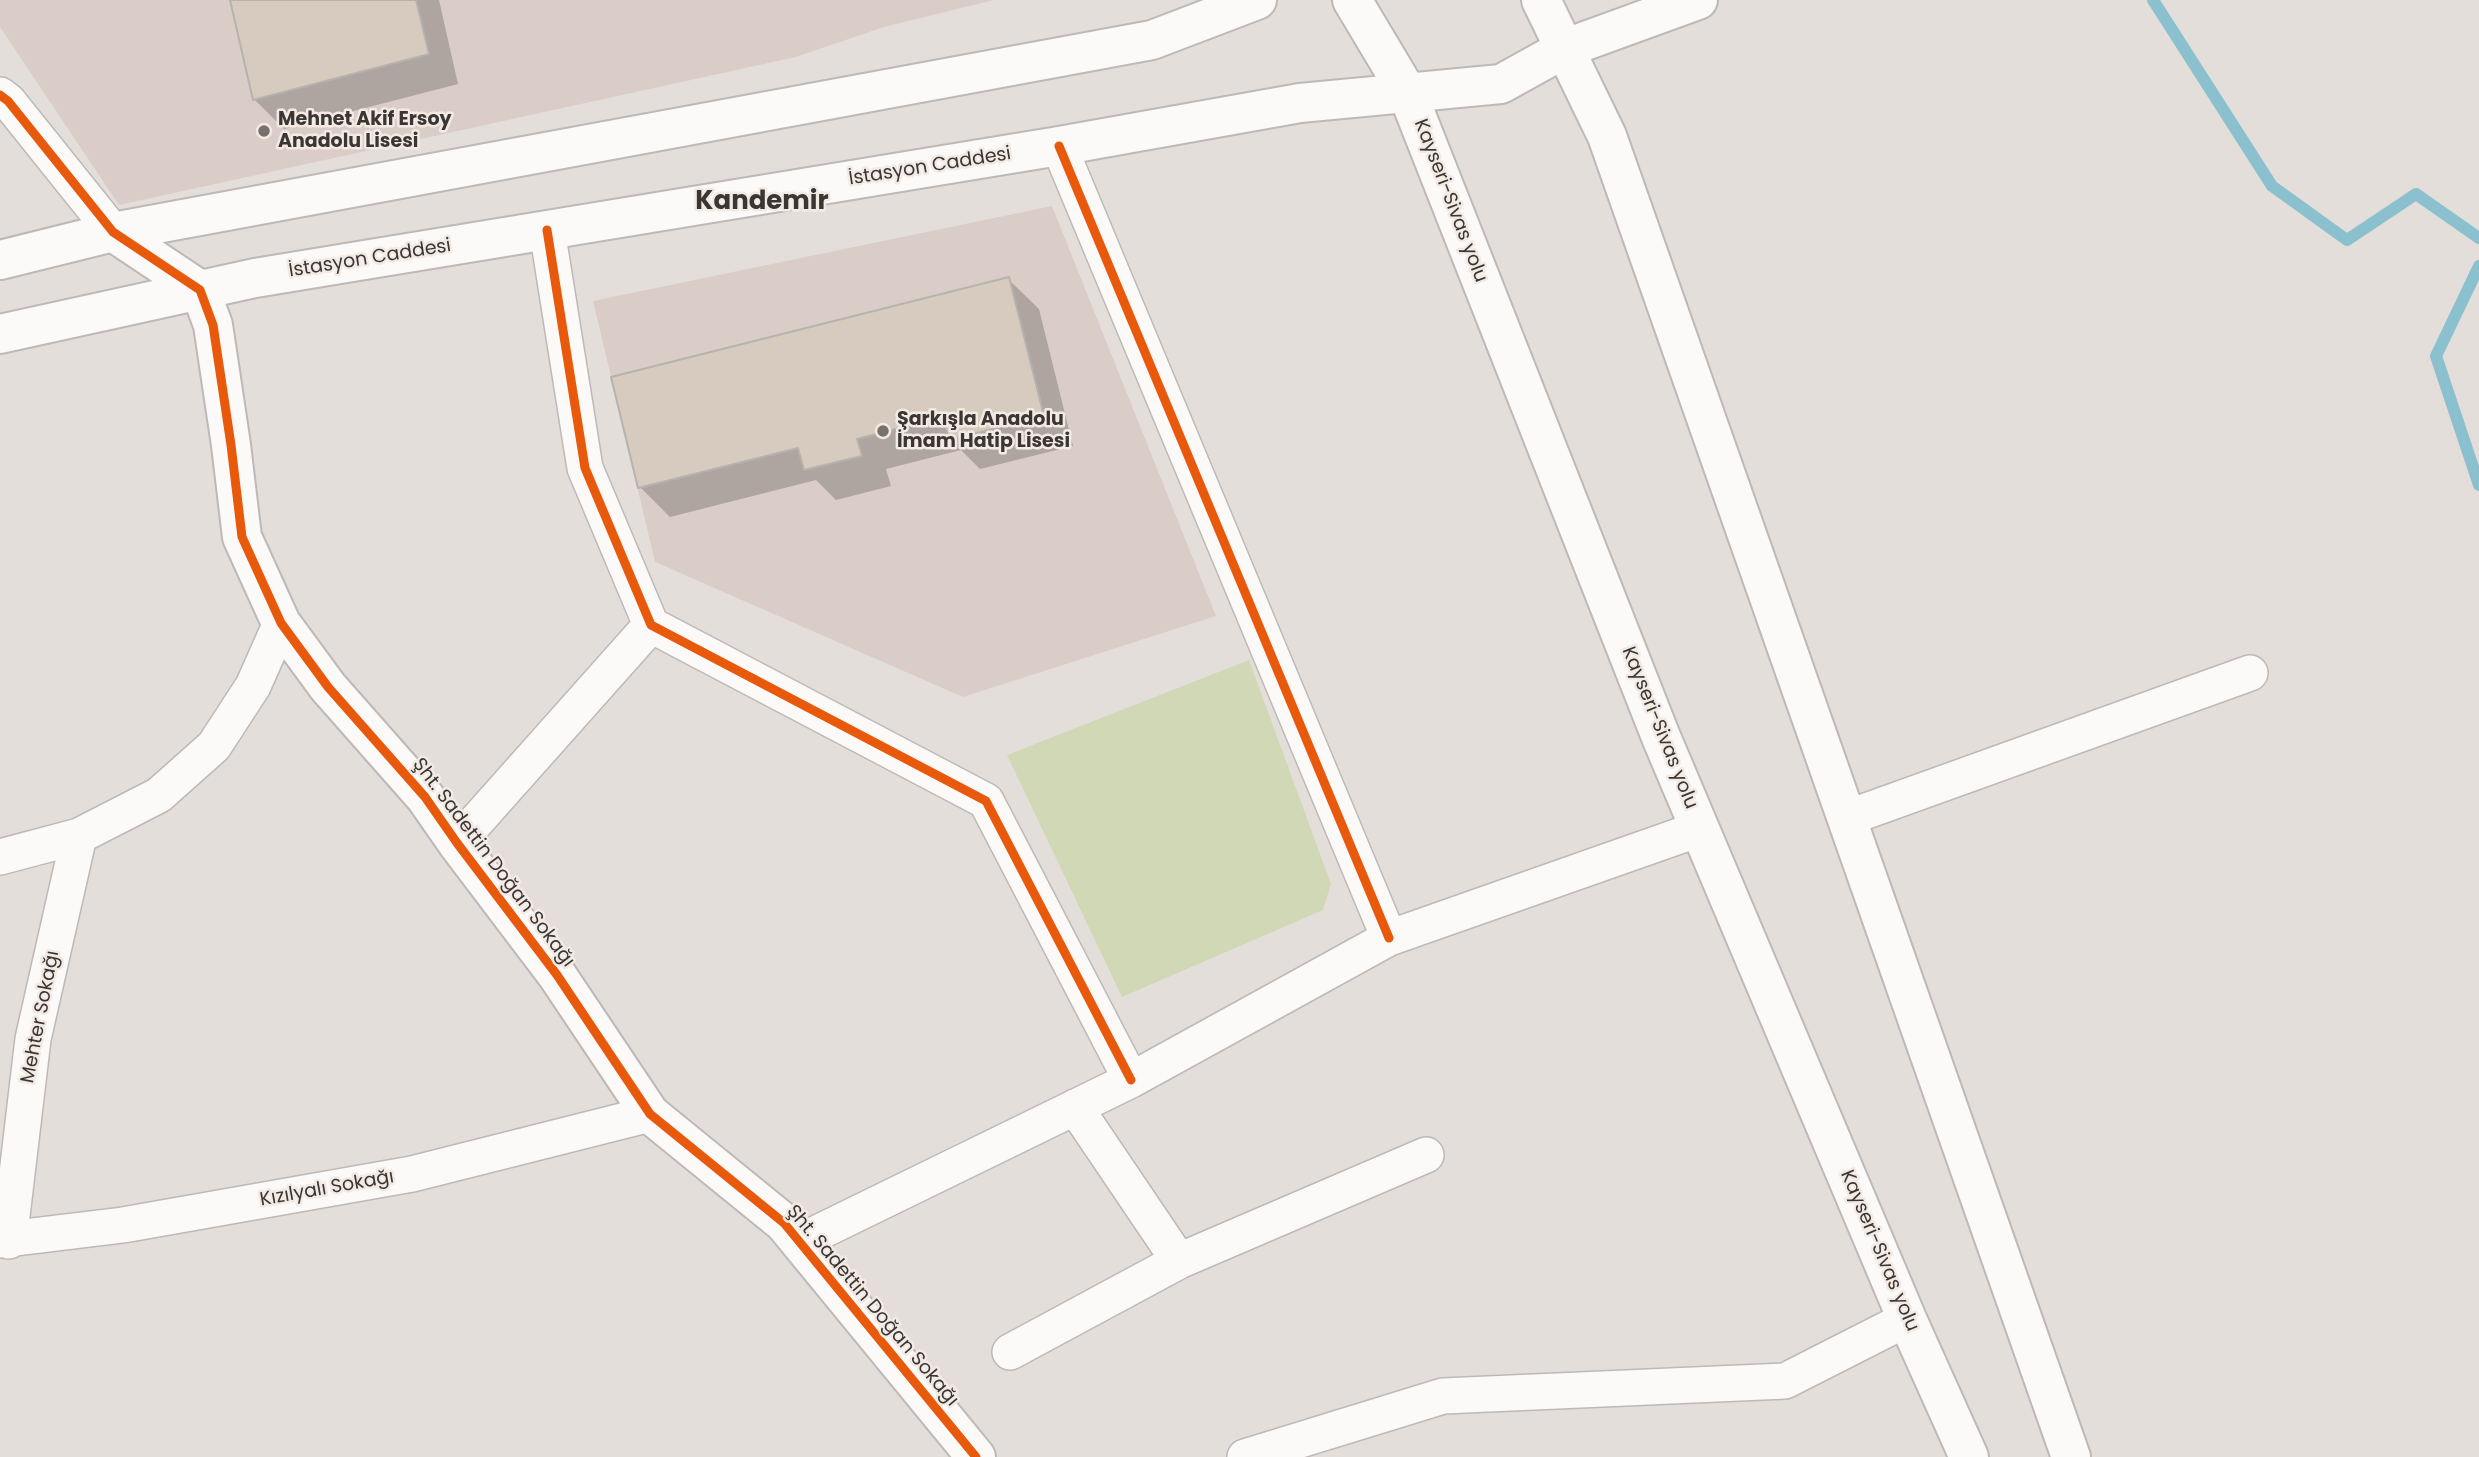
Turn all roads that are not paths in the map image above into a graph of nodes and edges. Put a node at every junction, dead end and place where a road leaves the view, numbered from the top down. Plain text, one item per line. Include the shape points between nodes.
1 (1257, 0) edge
2 (1352, 0) edge
3 (1541, 0) edge
4 (1698, 0) edge
5 (1566, 48) junction
6 (1407, 92) junction
7 (0, 95) edge
8 (1059, 146) junction
9 (547, 230) junction
10 (113, 232) junction
11 (0, 260) edge
12 (200, 290) junction
13 (0, 334) edge
14 (281, 623) junction
15 (651, 625) junction
16 (2250, 673) dead end
17 (1847, 818) junction
18 (1699, 829) junction
19 (79, 836) junction
20 (457, 843) junction
21 (0, 858) edge
22 (1389, 938) junction
23 (1131, 1080) junction
24 (1075, 1107) junction
25 (650, 1114) junction
26 (1426, 1155) dead end
27 (5, 1240) edge
28 (799, 1242) junction
29 (1179, 1261) junction
30 (1907, 1319) junction
31 (1010, 1352) dead end
32 (976, 1457) edge
33 (1245, 1457) edge
34 (1969, 1457) edge
35 (2071, 1457) edge

1 - 10 main road via 1152,40
2 - 6 main road, Kayseri-Sivas yolu
3 - 5 main road
4 - 5 main road, İstasyon Caddesi
5 - 6 main road, İstasyon Caddesi via 1500,84
5 - 17 main road via 1607,136
6 - 8 main road, İstasyon Caddesi via 1300,103
6 - 18 main road, Kayseri-Sivas yolu
7 - 10 street
8 - 9 main road, İstasyon Caddesi
8 - 22 street
9 - 12 main road, İstasyon Caddesi
9 - 15 street via 585,468
10 - 11 main road
10 - 12 main road
12 - 13 main road, İstasyon Caddesi
12 - 14 main road, Şht. Sadettin Doğan Sokağı via 213,325 242,537
14 - 19 street via 253,685 214,746 159,795
14 - 20 main road, Şht. Sadettin Doğan Sokağı via 327,687 425,797
15 - 20 street
15 - 23 street via 986,800
16 - 17 street
17 - 35 main road
18 - 22 street
18 - 30 main road, Kayseri-Sivas yolu
19 - 21 street
19 - 27 street, Mehter Sokağı via 33,1039
20 - 25 main road, Şht. Sadettin Doğan Sokağı via 557,975
22 - 23 street
23 - 24 street
24 - 28 street
24 - 29 street
25 - 27 street, Kızılyalı Sokağı via 412,1174 123,1225
25 - 28 main road, Şht. Sadettin Doğan Sokağı via 783,1223
26 - 29 street
28 - 32 main road, Şht. Sadettin Doğan Sokağı
29 - 31 street
30 - 33 street via 1785,1381 1443,1396
30 - 34 main road, Kayseri-Sivas yolu

